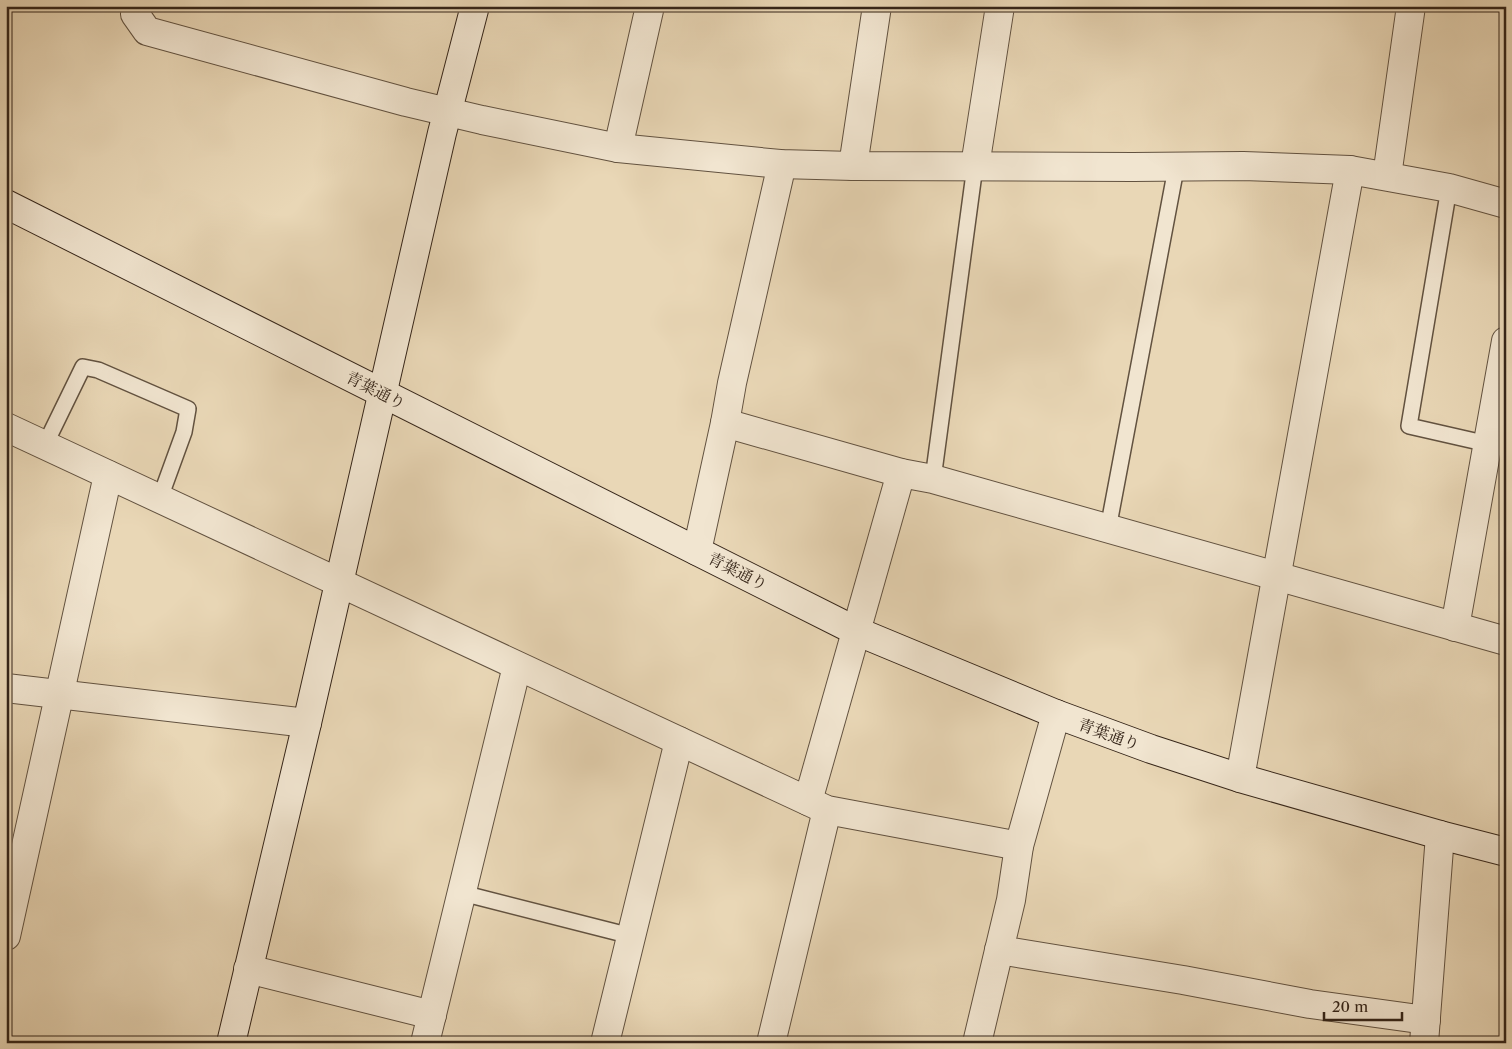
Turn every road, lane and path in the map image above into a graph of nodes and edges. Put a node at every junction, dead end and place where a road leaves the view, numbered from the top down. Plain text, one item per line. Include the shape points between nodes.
1 (137, 6) edge
2 (475, 6) edge
3 (650, 6) edge
4 (877, 6) edge
5 (1000, 6) edge
6 (1411, 6) edge
7 (448, 112) junction
8 (618, 148) junction
9 (780, 164) junction
10 (853, 166) junction
11 (975, 166) junction
12 (1174, 166) junction
13 (1350, 170) junction
14 (1387, 176) junction
15 (1449, 188) junction
16 (6, 204) edge
17 (1506, 204) edge
18 (1506, 341) edge
19 (382, 393) junction
20 (725, 423) junction
21 (6, 427) edge
22 (1488, 444) junction
23 (45, 445) junction
24 (901, 473) junction
25 (108, 475) junction
26 (933, 479) junction
27 (160, 498) junction
28 (1108, 529) junction
29 (697, 550) junction
30 (1277, 577) junction
31 (339, 581) junction
32 (1455, 627) junction
33 (856, 631) junction
34 (1506, 641) edge
35 (517, 666) junction
36 (6, 688) edge
37 (60, 694) junction
38 (1056, 714) junction
39 (307, 723) junction
40 (679, 741) junction
41 (1240, 778) junction
42 (818, 806) junction
43 (1440, 835) junction
44 (1019, 846) junction
45 (1506, 852) edge
46 (462, 893) junction
47 (6, 936) edge
48 (631, 936) junction
49 (999, 950) junction
50 (248, 969) junction
51 (432, 1015) junction
52 (1425, 1031) edge
53 (231, 1043) edge
54 (426, 1043) edge
55 (605, 1043) edge
56 (771, 1043) edge
57 (977, 1043) edge

1 - 7 street via 135,14 147,31
2 - 7 street
3 - 8 street
4 - 10 street
5 - 11 street
6 - 14 street
7 - 8 street
7 - 19 street
8 - 9 street
9 - 10 street
9 - 20 street
10 - 11 street
11 - 12 street
11 - 26 lane
12 - 13 street
12 - 28 lane
13 - 14 street
13 - 30 street
14 - 15 street
15 - 17 street
15 - 22 lane via 1409,426
16 - 19 street, 青葉通り
18 - 22 street
19 - 29 street, 青葉通り
19 - 31 street
20 - 24 street
20 - 29 street
21 - 23 street
22 - 32 street
23 - 25 street
23 - 27 lane via 83,367 98,370 188,409 184,432
24 - 26 street
24 - 33 street
25 - 27 street
25 - 37 street
26 - 28 street
27 - 31 street
28 - 30 street
29 - 33 street, 青葉通り
30 - 32 street
30 - 41 street
31 - 35 street
31 - 39 street
32 - 34 street
33 - 38 street, 青葉通り
33 - 42 street
35 - 40 street
35 - 46 street
36 - 37 street
37 - 39 street
37 - 47 street
38 - 41 street, 青葉通り
38 - 44 street
39 - 50 street
40 - 42 street
40 - 48 street
41 - 43 street, 青葉通り
42 - 44 street
42 - 56 street
43 - 45 street, 青葉通り
43 - 52 street
44 - 49 street
46 - 48 lane
46 - 51 street
48 - 55 street
49 - 52 street via 1310,1004
49 - 57 street
50 - 51 street
50 - 53 street
51 - 54 street

